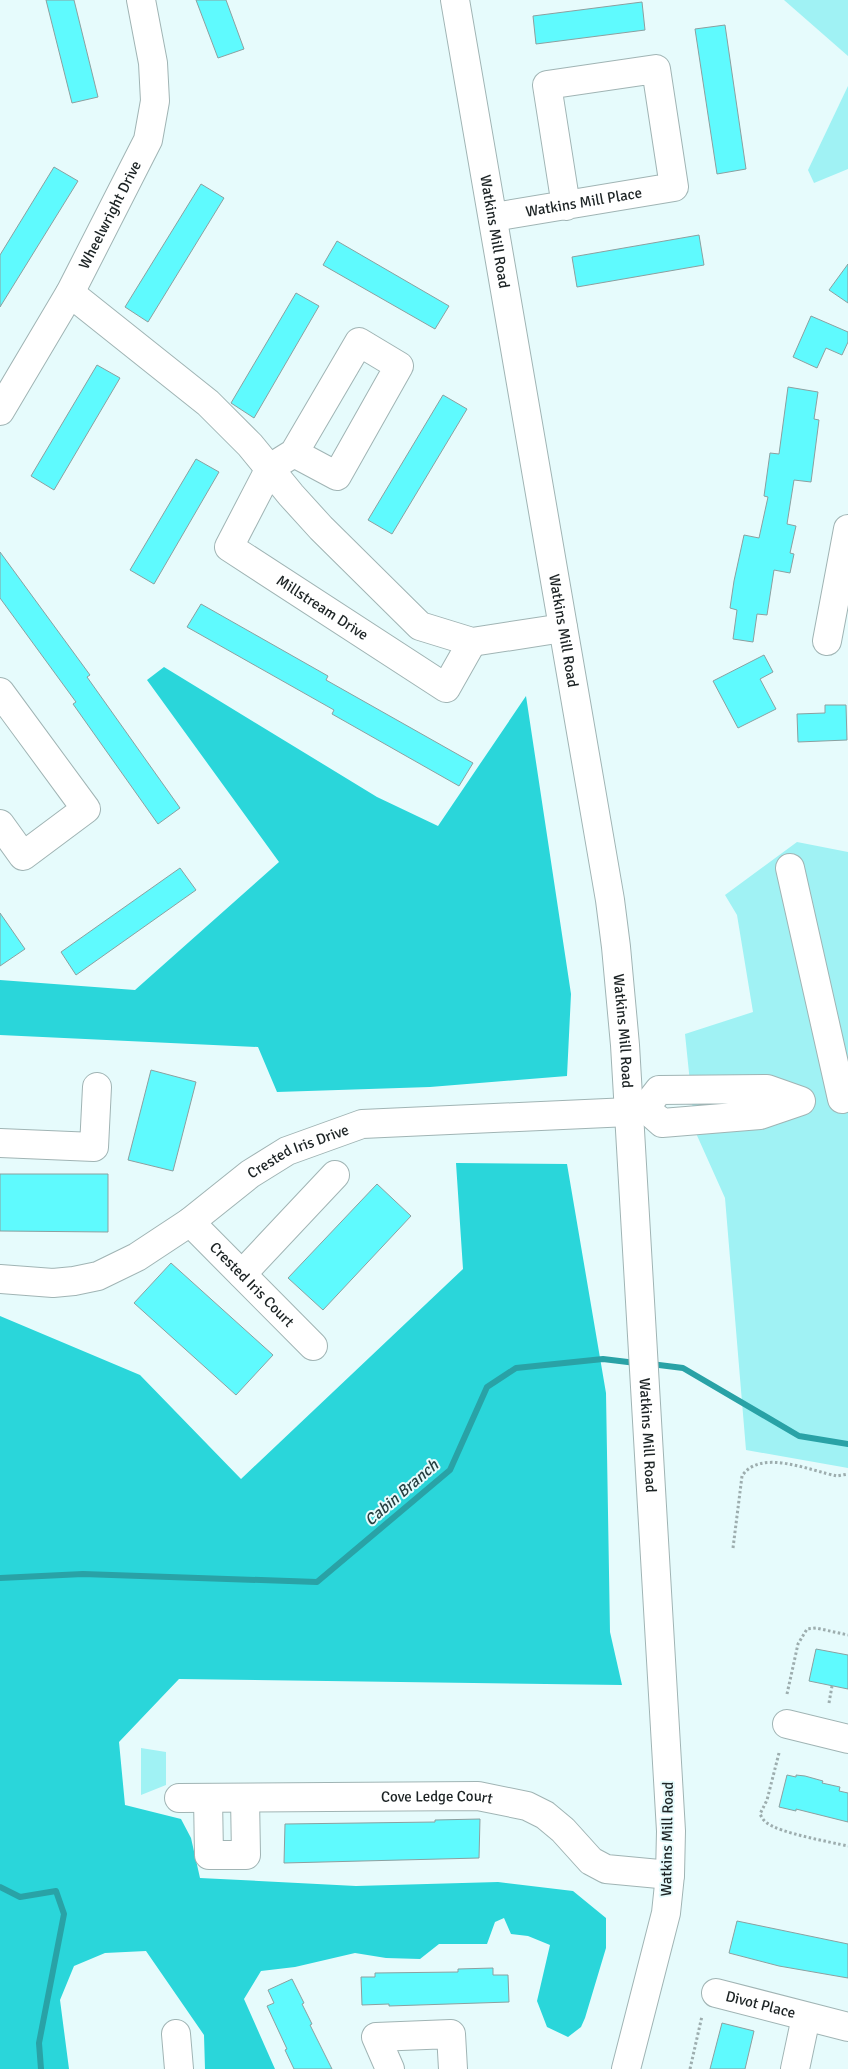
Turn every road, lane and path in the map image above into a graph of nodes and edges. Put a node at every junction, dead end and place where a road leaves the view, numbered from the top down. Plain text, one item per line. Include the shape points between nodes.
1 (141, 0) edge
2 (455, 0) edge
3 (566, 206) junction
4 (494, 218) junction
5 (70, 293) junction
6 (0, 412) edge
7 (294, 453) junction
8 (270, 468) junction
9 (848, 530) edge
10 (563, 628) junction
11 (827, 641) dead end
12 (472, 642) junction
13 (0, 692) edge
14 (0, 824) edge
15 (790, 868) dead end
16 (96, 1087) dead end
17 (845, 1099) edge
18 (637, 1110) junction
19 (0, 1143) edge
20 (335, 1176) dead end
21 (190, 1222) junction
22 (242, 1274) junction
23 (0, 1279) edge
24 (313, 1346) dead end
25 (848, 1474) edge
26 (733, 1548) dead end
27 (848, 1635) edge
28 (832, 1686) dead end
29 (787, 1694) dead end
30 (829, 1703) dead end
31 (787, 1724) dead end
32 (848, 1739) edge
33 (779, 1753) dead end
34 (179, 1798) dead end
35 (208, 1798) junction
36 (245, 1798) junction
37 (848, 1846) edge
38 (670, 1875) junction
39 (716, 1993) dead end
40 (702, 2016) dead end
41 (806, 2017) junction
42 (848, 2027) edge
43 (176, 2034) dead end
44 (179, 2069) edge
45 (390, 2069) edge
46 (453, 2069) edge
47 (626, 2069) edge
48 (690, 2069) edge
49 (795, 2069) edge

1 - 5 street, Wheelwright Drive via 153,63 155,101 148,140
2 - 4 street, Watkins Mill Road
3 - 3 street, Watkins Mill Place via 674,187 656,69 547,85
3 - 4 street, Watkins Mill Place
4 - 10 street, Watkins Mill Road
5 - 6 street, Wheelwright Drive
5 - 8 street via 208,403
7 - 7 street via 359,342 399,366 337,476
7 - 8 street
8 - 12 street via 321,528 420,626
8 - 12 street, Millstream Drive via 229,547 446,688
9 - 11 street
10 - 12 street
10 - 18 street, Watkins Mill Road via 610,900
13 - 14 street via 86,809 23,856
15 - 17 street
16 - 19 street via 94,1147
17 - 18 street via 801,1101 760,1115 662,1123
18 - 21 street, Crested Iris Drive via 362,1124 287,1151 250,1174
18 - 38 street, Watkins Mill Road via 641,1312 669,1790
20 - 22 street
21 - 22 street, Crested Iris Court
21 - 23 street, Crested Iris Drive via 137,1258 98,1276 53,1283
22 - 24 street, Crested Iris Court
25 - 26 path via 838,1476 774,1462 754,1463 742,1476
27 - 29 path via 807,1629 798,1644
28 - 30 path
31 - 32 street
33 - 37 path via 767,1800 760,1814 762,1819 769,1825
34 - 35 street, Cove Ledge Court
35 - 36 street, Cove Ledge Court
35 - 36 street via 209,1855 246,1855
36 - 38 street, Cove Ledge Court via 478,1796 509,1801 545,1815 591,1861 606,1868
38 - 47 street, Watkins Mill Road via 660,1944
39 - 41 street, Divot Place
40 - 48 path
41 - 42 street, Divot Place
41 - 49 street, Divot Place
43 - 44 street
45 - 46 street via 376,2037 451,2034

